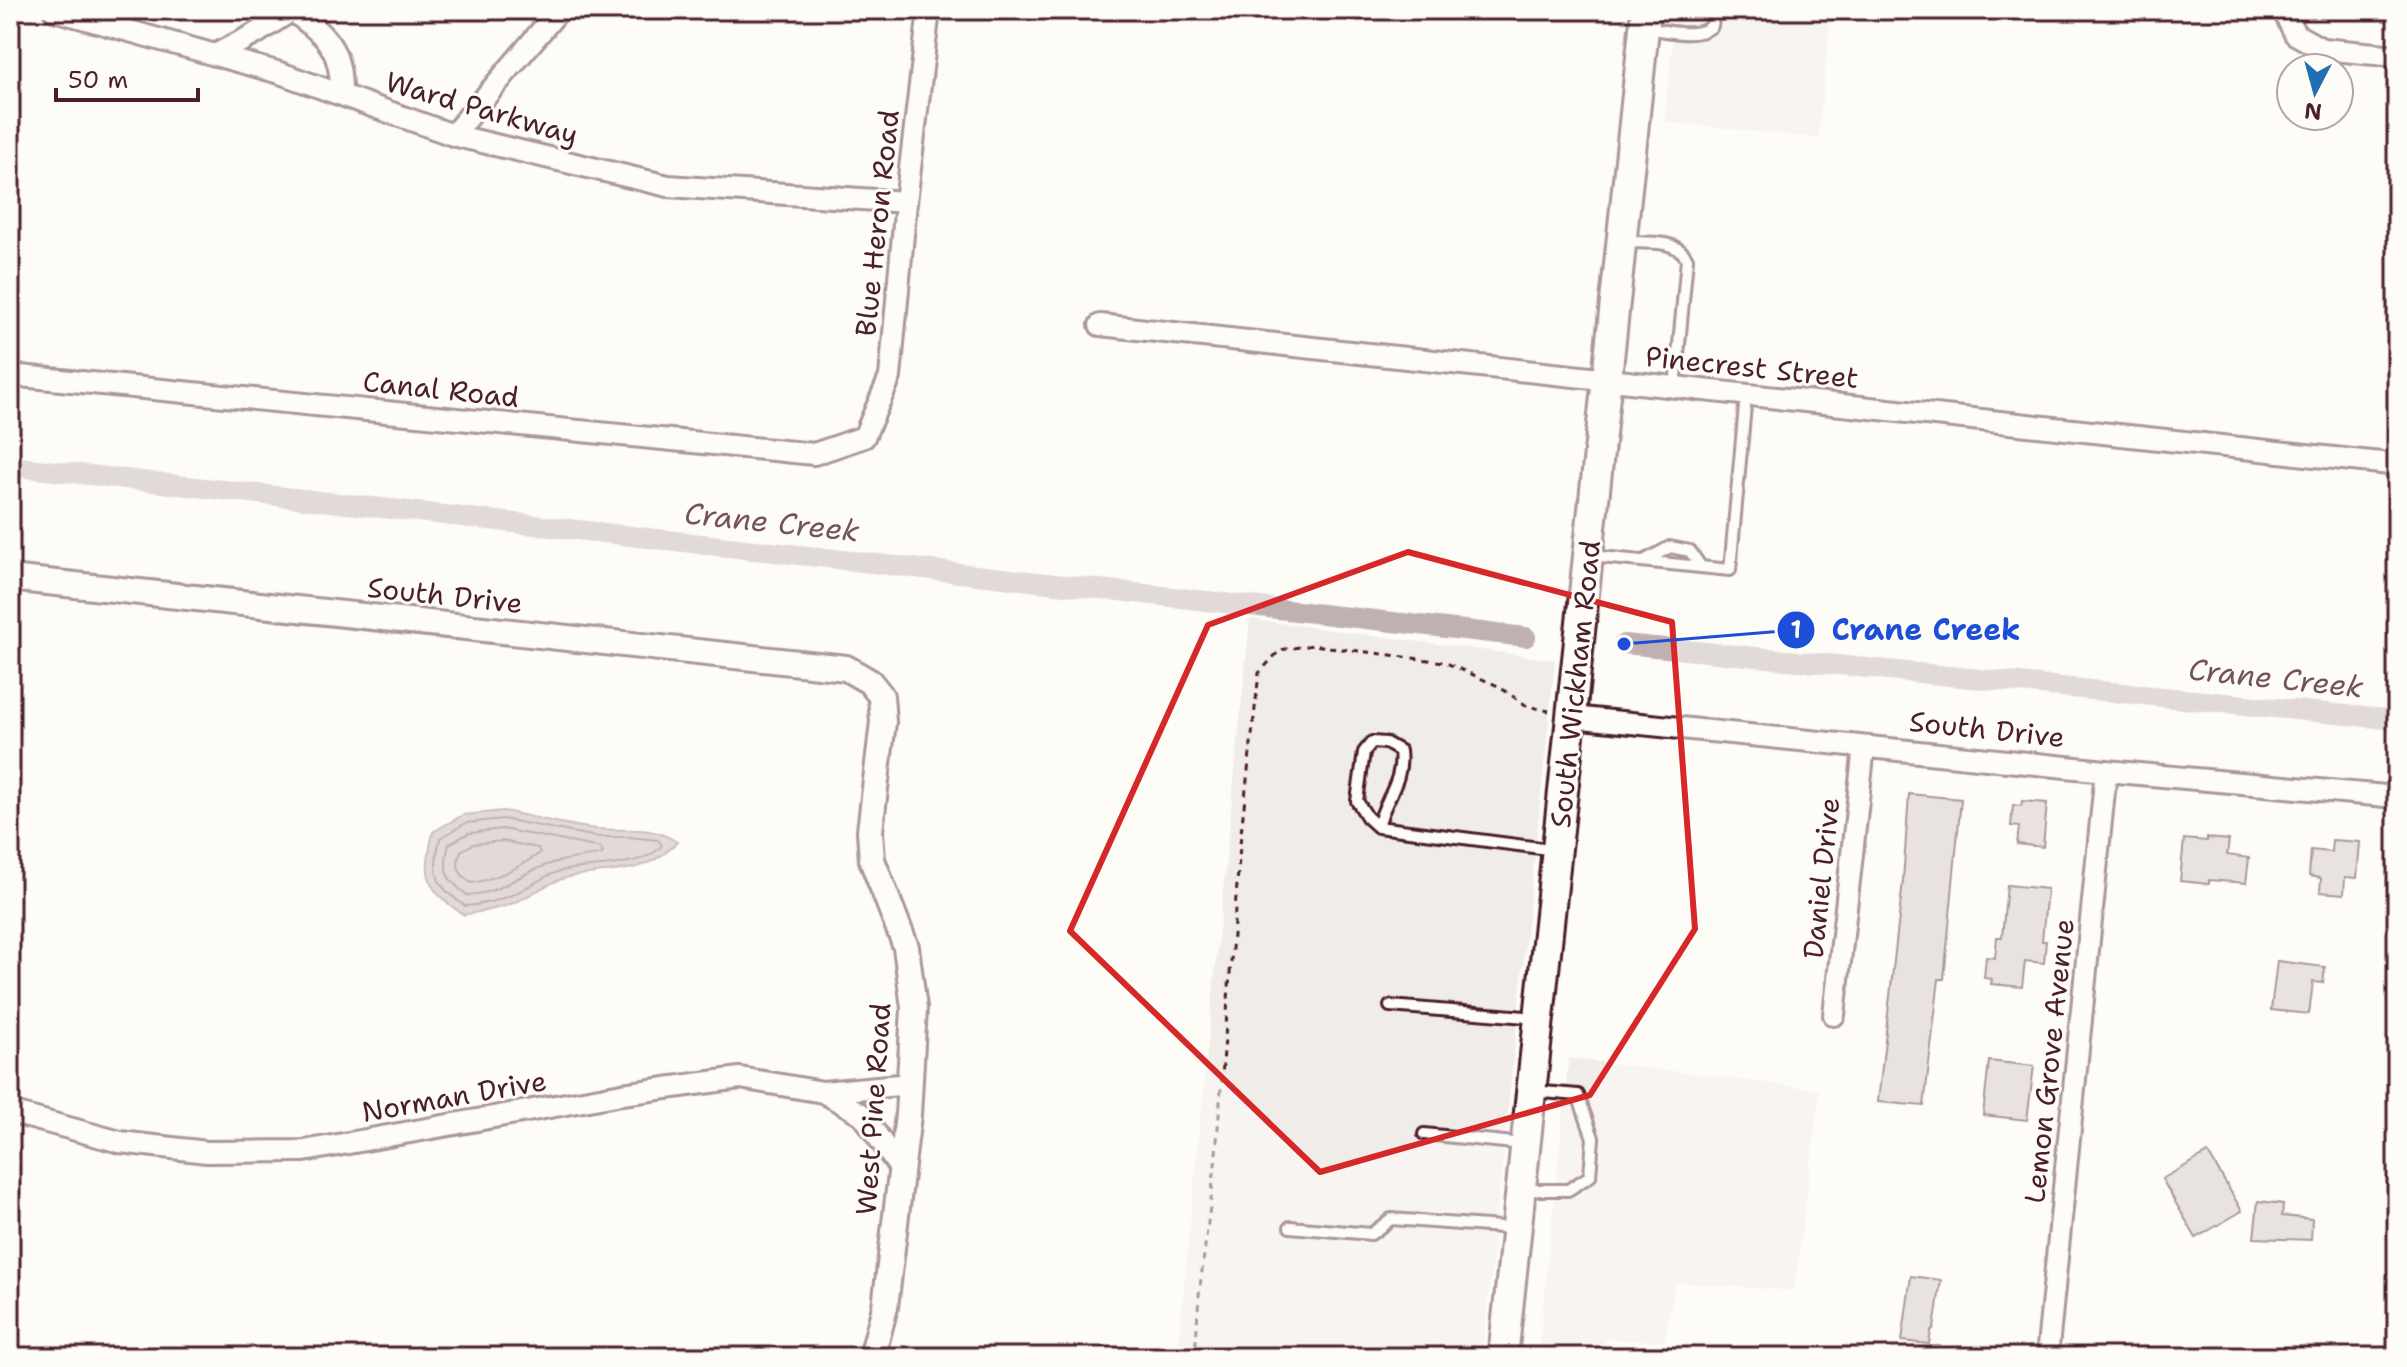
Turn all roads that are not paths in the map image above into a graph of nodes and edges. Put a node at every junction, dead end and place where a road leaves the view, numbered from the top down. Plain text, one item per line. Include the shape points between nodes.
1 (54, 10) edge
2 (559, 10) edge
3 (929, 10) edge
4 (1714, 10) edge
5 (2283, 10) edge
6 (292, 11) edge
7 (1645, 19) edge
8 (215, 55) junction
9 (2397, 56) edge
10 (341, 95) junction
11 (453, 135) junction
12 (906, 202) junction
13 (1621, 242) junction
14 (1100, 325) dead end
15 (10, 375) edge
16 (1607, 380) junction
17 (1675, 387) junction
18 (1746, 395) junction
19 (864, 437) joint
20 (2397, 461) edge
21 (1589, 556) junction
22 (1643, 561) junction
23 (1701, 567) junction
24 (10, 578) edge
25 (870, 682) joint
26 (1572, 717) junction
27 (1864, 747) junction
28 (2106, 771) junction
29 (2397, 797) edge
30 (1378, 827) junction
31 (1558, 850) junction
32 (1390, 1006) dead end
33 (1834, 1015) dead end
34 (1540, 1018) junction
35 (910, 1084) junction
36 (1532, 1091) junction
37 (823, 1092) junction
38 (10, 1112) edge
39 (1424, 1134) dead end
40 (1526, 1144) junction
41 (901, 1170) junction
42 (1521, 1190) junction
43 (1290, 1227) dead end
44 (1517, 1228) junction
45 (872, 1357) edge
46 (1503, 1357) edge
47 (2047, 1357) edge

1 - 8 street, Ward Parkway
2 - 11 street
3 - 12 street, Blue Heron Road
4 - 7 lane via 1712,26 1697,34
5 - 9 street via 2295,34 2322,49
6 - 8 street
6 - 10 street via 321,32 337,53
7 - 13 main road, South Wickham Road
8 - 10 street, Ward Parkway
10 - 11 street, Ward Parkway
11 - 12 street, Ward Parkway via 668,186
12 - 19 street, Blue Heron Road via 890,377
13 - 16 main road, South Wickham Road
13 - 17 lane via 1672,245 1687,259
14 - 16 street, Pinecrest Street
15 - 19 street, Canal Road via 814,454
16 - 17 street, Pinecrest Street
16 - 21 main road, South Wickham Road
17 - 18 street, Pinecrest Street
18 - 20 street, Pinecrest Street
18 - 23 lane via 1730,570
21 - 22 lane
21 - 26 main road, South Wickham Road
22 - 23 lane
22 - 23 lane via 1670,547 1690,551
24 - 25 street, South Drive via 846,668
25 - 35 street, West Pine Road via 881,696 883,722 870,831 872,860 906,947 914,1008
26 - 27 street, South Drive
26 - 31 main road, South Wickham Road
27 - 28 street, South Drive
27 - 33 street, Daniel Drive
28 - 29 street, South Drive
28 - 47 street, Lemon Grove Avenue
30 - 30 lane via 1402,767 1400,751 1372,742 1364,752 1357,801
30 - 31 lane
31 - 34 main road, South Wickham Road
32 - 34 lane
34 - 36 main road, South Wickham Road
35 - 37 street, Norman Drive
35 - 41 street, West Pine Road
36 - 40 main road, South Wickham Road
36 - 42 lane via 1578,1095 1593,1138 1590,1176 1568,1190
37 - 38 street, Norman Drive via 740,1078 304,1151 207,1152 120,1142
37 - 41 street via 863,1115
39 - 40 lane
40 - 42 main road, South Wickham Road
41 - 45 street, West Pine Road via 885,1307
42 - 44 main road, South Wickham Road
43 - 44 lane via 1371,1234 1391,1219
44 - 46 main road, South Wickham Road

